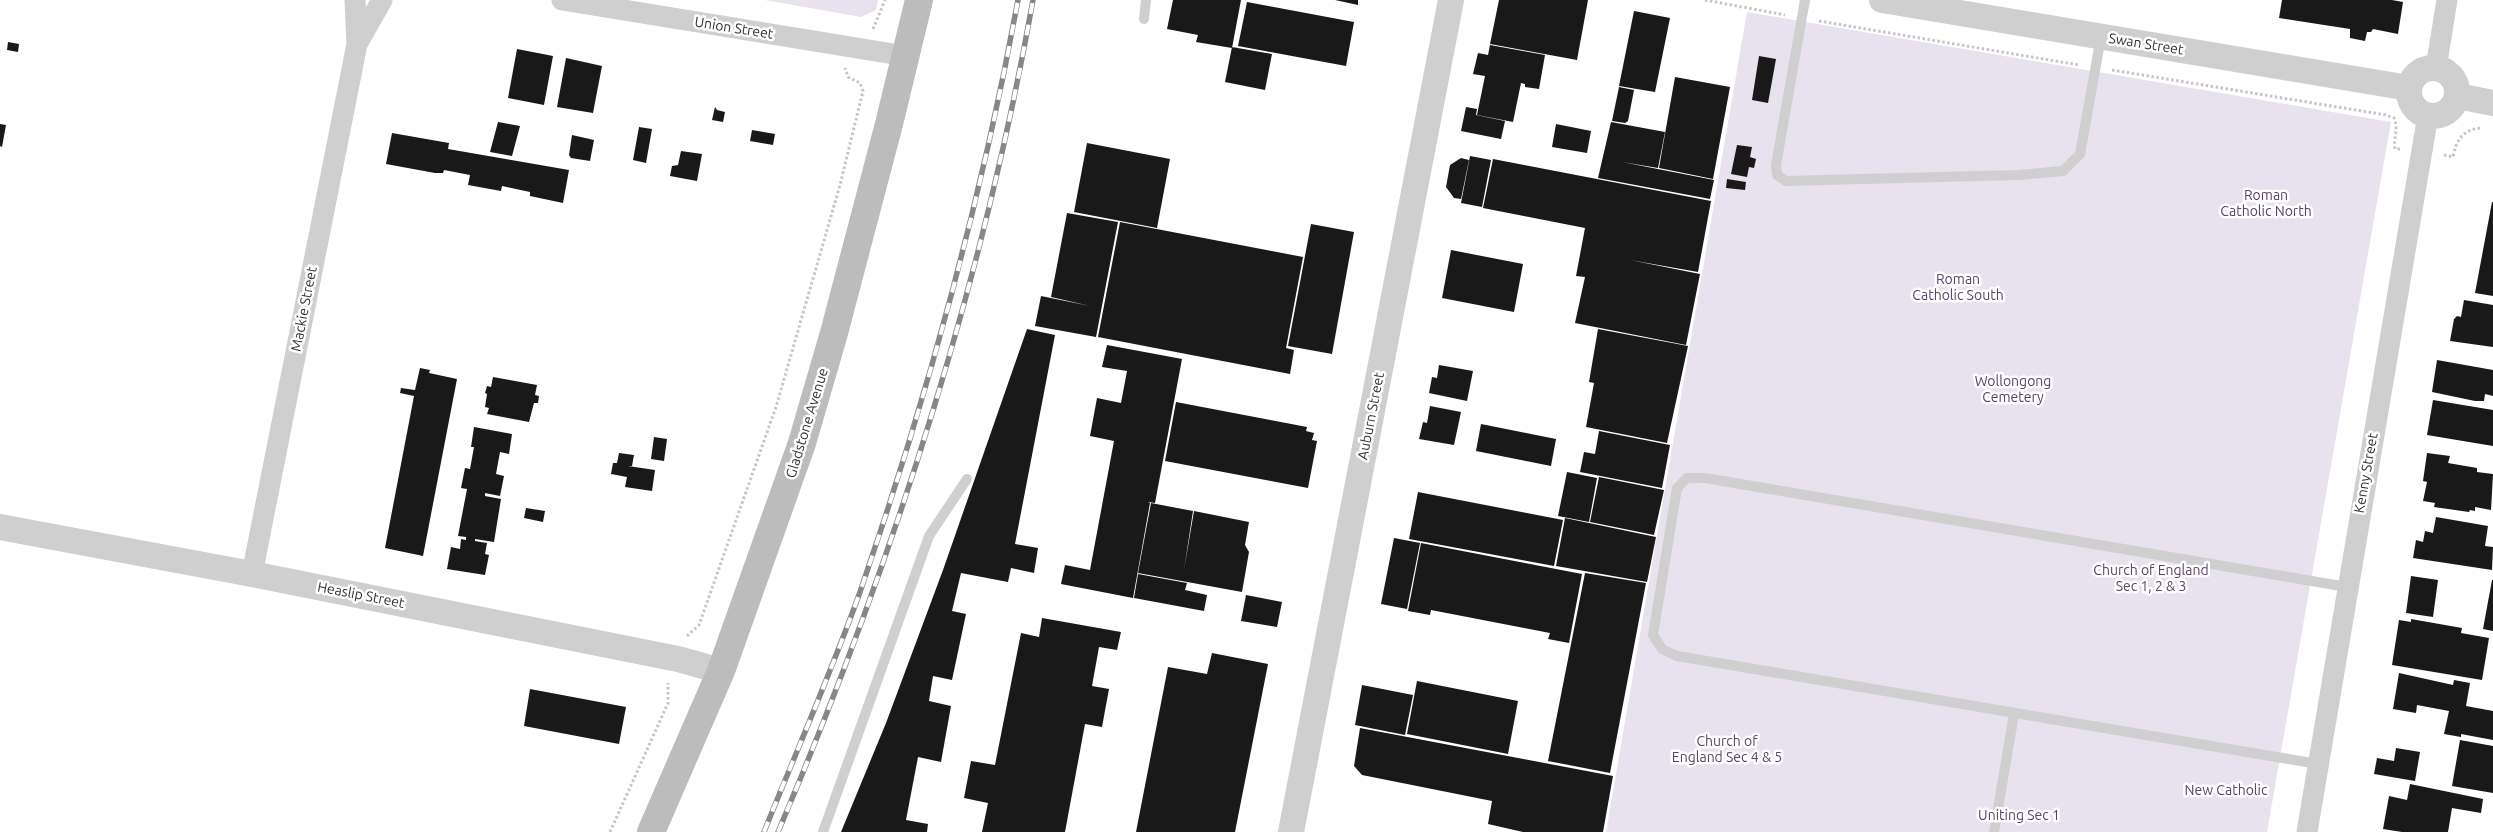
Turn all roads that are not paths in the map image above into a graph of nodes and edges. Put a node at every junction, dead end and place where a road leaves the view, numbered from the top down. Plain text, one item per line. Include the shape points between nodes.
1 (355, 0) edge
2 (382, 0) edge
3 (562, 0) edge
4 (919, 0) edge
5 (1146, 0) edge
6 (1451, 0) edge
7 (1806, 0) edge
8 (1882, 0) edge
9 (2447, 0) edge
10 (1144, 19) dead end
11 (2101, 36) junction
12 (357, 44) junction
13 (906, 56) junction
14 (2436, 68) junction
15 (2409, 88) junction
16 (2456, 96) junction
17 (2493, 103) edge
18 (2428, 115) junction
19 (966, 479) dead end
20 (0, 527) edge
21 (252, 574) junction
22 (2347, 587) junction
23 (721, 671) junction
24 (2014, 714) junction
25 (2318, 764) junction
26 (651, 832) edge
27 (823, 832) edge
28 (1291, 832) edge
29 (1994, 832) edge
30 (2307, 832) edge

1 - 12 street
2 - 12 street
3 - 13 street, Union Street
4 - 13 main road, Gladstone Avenue
5 - 10 lane
6 - 28 street, Auburn Street
7 - 11 lane via 1776,166 1777,176 1786,181 2018,176 2063,171 2080,154
8 - 11 street, Swan Street
9 - 14 street
11 - 15 street, Swan Street
12 - 21 street, Mackie Street
13 - 23 main road, Gladstone Avenue via 819,387 783,501
14 - 15 street via 2420,71
14 - 16 street via 2454,81
15 - 18 street via 2414,107
16 - 17 street
16 - 18 street via 2443,114
18 - 22 street, Kenny Street
19 - 27 lane via 929,536
20 - 21 street, Heaslip Street
21 - 23 street, Heaslip Street via 668,657
22 - 24 lane via 1705,478 1688,478 1677,488 1653,635 1662,649 1677,656
22 - 25 street, Kenny Street
23 - 26 main road, Gladstone Avenue
24 - 25 lane
24 - 29 lane
25 - 30 street, Kenny Street

